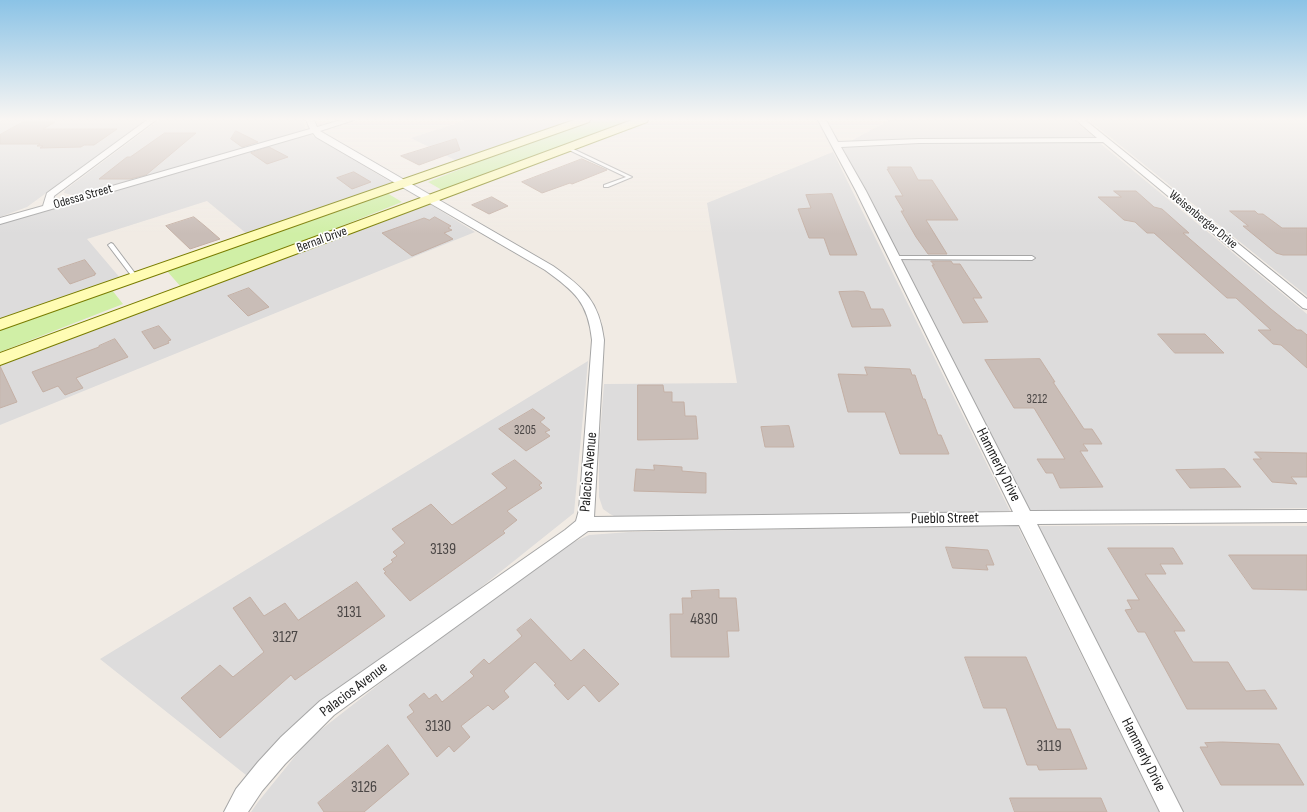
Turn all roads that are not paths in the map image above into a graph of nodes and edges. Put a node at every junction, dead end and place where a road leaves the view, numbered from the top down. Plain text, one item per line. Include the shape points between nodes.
1 (100, 158) edge
2 (207, 158) edge
3 (358, 158) edge
4 (477, 158) edge
5 (542, 158) edge
6 (589, 158) edge
7 (843, 158) edge
8 (1127, 158) edge
9 (402, 184) junction
10 (606, 186) dead end
11 (430, 200) junction
12 (47, 208) junction
13 (0, 221) edge
14 (111, 244) dead end
15 (894, 258) junction
16 (1032, 258) dead end
17 (135, 277) junction
18 (154, 302) junction
19 (1307, 305) edge
20 (0, 325) edge
21 (0, 359) edge
22 (1307, 516) edge
23 (1024, 518) junction
24 (584, 524) junction
25 (235, 812) edge
26 (1172, 812) edge

1 - 12 street via 50,195
2 - 12 street, Odessa Street
3 - 9 street, Palacios Avenue
4 - 9 street, Bernal Drive
5 - 11 street, Bernal Drive
6 - 10 lane via 630,177
7 - 15 street, Hammerly Drive
8 - 19 street, Weisenberger Drive
9 - 11 street, Palacios Avenue
9 - 17 street, Bernal Drive
11 - 18 street, Bernal Drive
11 - 24 street, Palacios Avenue via 549,268 587,299 594,313 598,340
12 - 13 street, Odessa Street
14 - 17 lane
15 - 16 lane
15 - 23 street, Hammerly Drive
17 - 18 street
17 - 20 street, Bernal Drive
18 - 21 street, Bernal Drive
22 - 23 street, Pueblo Street
23 - 24 street, Pueblo Street
23 - 26 street, Hammerly Drive
24 - 25 street, Palacios Avenue via 326,708 290,742 248,789

